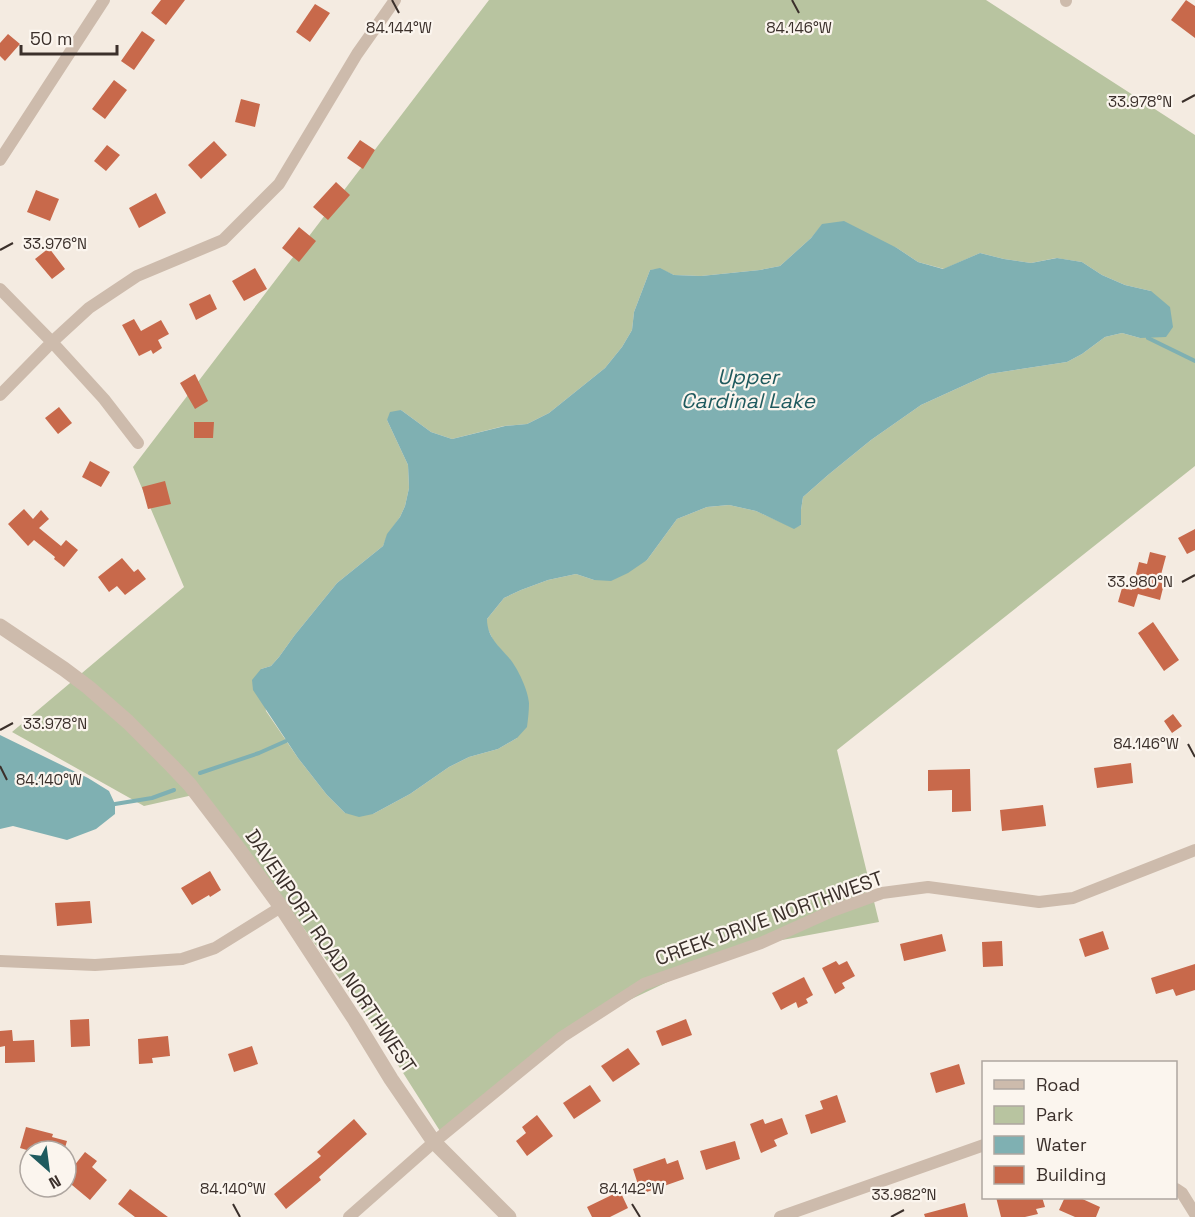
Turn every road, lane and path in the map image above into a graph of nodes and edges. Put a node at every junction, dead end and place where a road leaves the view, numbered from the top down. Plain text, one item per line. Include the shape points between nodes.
1 (104, 0) edge
2 (395, 0) edge
3 (0, 160) edge
4 (0, 289) edge
5 (52, 342) junction
6 (0, 395) edge
7 (138, 443) dead end
8 (0, 626) edge
9 (1195, 850) edge
10 (280, 907) junction
11 (0, 962) edge
12 (434, 1142) junction
13 (982, 1146) edge
14 (1177, 1190) edge
15 (1195, 1214) edge
16 (349, 1217) edge
17 (509, 1217) edge
18 (780, 1217) edge

1 - 3 street
2 - 5 street via 357,54 279,184 223,240 137,276 89,308
4 - 5 street
5 - 6 street
5 - 7 street
8 - 10 street, DAVENPORT ROAD NORTHWEST via 88,687 172,766
9 - 12 street, CREEK DRIVE NORTHWEST via 1073,898 1039,903 928,887 882,893 832,911 761,943 644,984 562,1037
10 - 11 street via 215,948 182,959 95,965
10 - 12 street, DAVENPORT ROAD NORTHWEST
12 - 16 street, CREEK DRIVE NORTHWEST
12 - 17 street, DAVENPORT ROAD NORTHWEST
13 - 18 street
14 - 15 street

